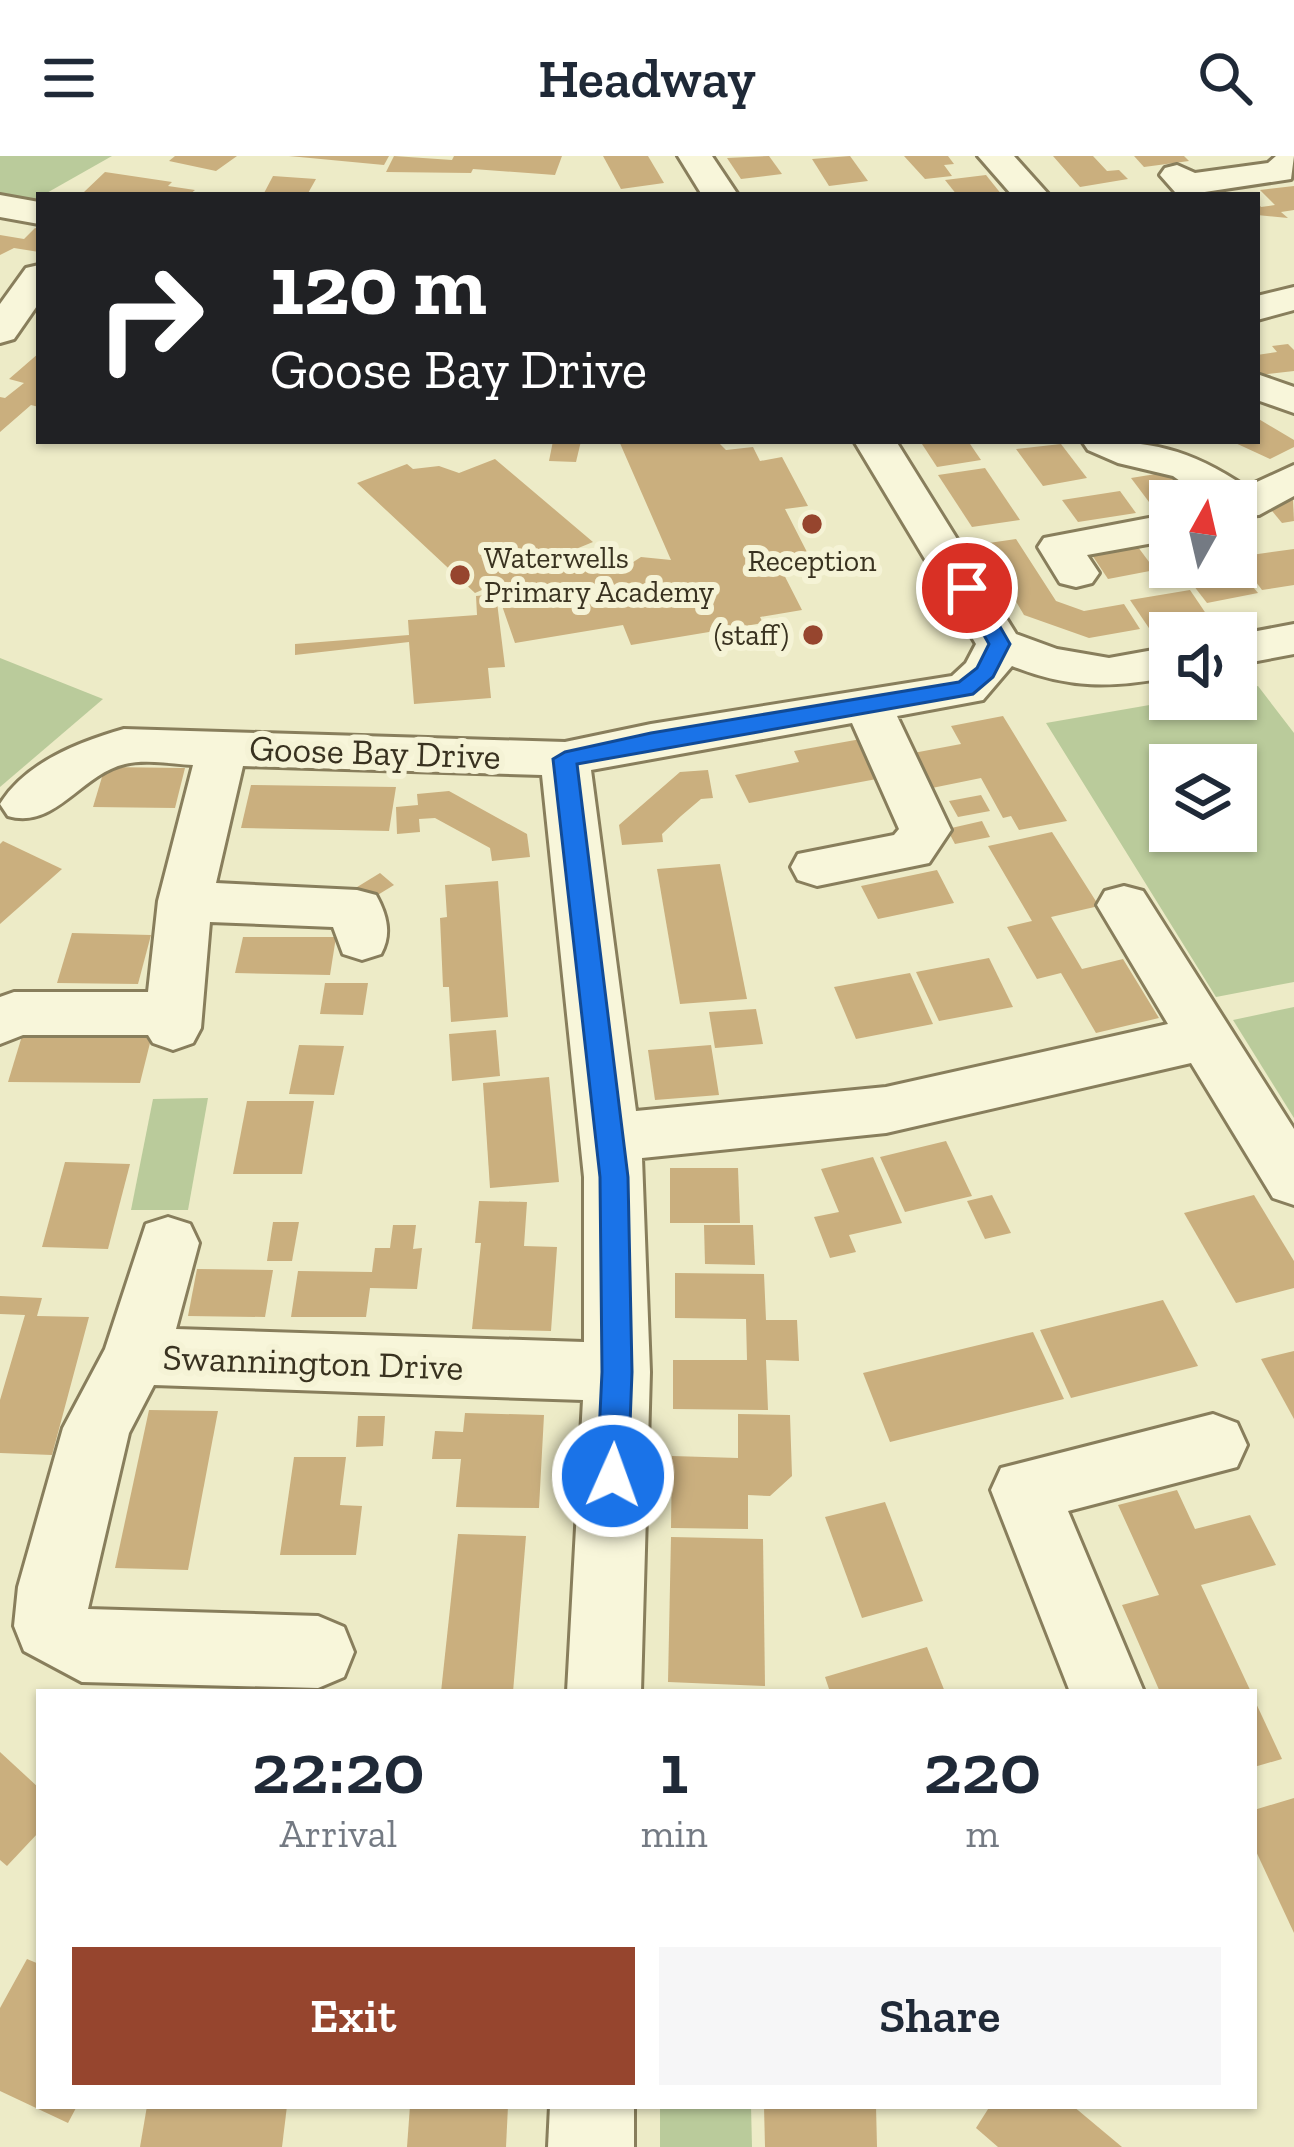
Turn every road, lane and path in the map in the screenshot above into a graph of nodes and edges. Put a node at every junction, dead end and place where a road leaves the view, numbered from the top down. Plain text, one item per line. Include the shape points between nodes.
1 (695, 156) edge
2 (994, 156) edge
3 (1294, 158) edge
4 (1178, 175) dead end
5 (717, 192) edge
6 (1028, 192) edge
7 (0, 206) edge
8 (36, 212) edge
9 (36, 280) edge
10 (1292, 286) edge
11 (1260, 306) edge
12 (0, 332) edge
13 (1260, 387) edge
14 (1294, 400) edge
15 (877, 444) edge
16 (1109, 444) edge
17 (1294, 478) edge
18 (1205, 480) edge
19 (1257, 498) edge
20 (1149, 531) edge
21 (1076, 573) dead end
22 (1294, 639) edge
23 (999, 644) junction
24 (1257, 646) edge
25 (1149, 666) edge
26 (868, 705) junction
27 (222, 748) junction
28 (565, 759) junction
29 (26, 804) dead end
30 (817, 867) dead end
31 (185, 901) junction
32 (1124, 905) dead end
33 (362, 940) dead end
34 (0, 1022) edge
35 (1207, 1037) junction
36 (610, 1137) junction
37 (1294, 1180) edge
38 (168, 1243) dead end
39 (136, 1356) junction
40 (617, 1372) junction
41 (1213, 1445) dead end
42 (318, 1652) dead end
43 (604, 1689) edge
44 (1106, 1689) edge
45 (592, 2109) edge
46 (591, 2147) edge

1 - 5 street
2 - 6 street
3 - 4 street via 1279,172 1187,185
7 - 8 street
9 - 12 street
10 - 11 street
13 - 14 street
15 - 23 street
16 - 18 street via 1188,467
17 - 19 street
20 - 21 street via 1060,548
22 - 24 street
23 - 25 street via 1109,673
23 - 26 street, Goose Bay Drive via 986,672 966,688
26 - 28 street, Goose Bay Drive
26 - 30 street via 926,830 911,850
27 - 28 street, Goose Bay Drive
27 - 29 street, Goose Bay Drive via 124,746 78,763
27 - 31 street
28 - 36 street
31 - 33 street via 357,908
31 - 34 street via 175,1020 14,1014
32 - 35 street
35 - 36 street via 886,1109
35 - 37 street
36 - 40 street
38 - 39 street
39 - 40 street, Swannington Drive
39 - 42 street, Swannington Drive via 98,1428 50,1626 82,1646
40 - 43 street
41 - 44 street via 1025,1490
45 - 46 street

